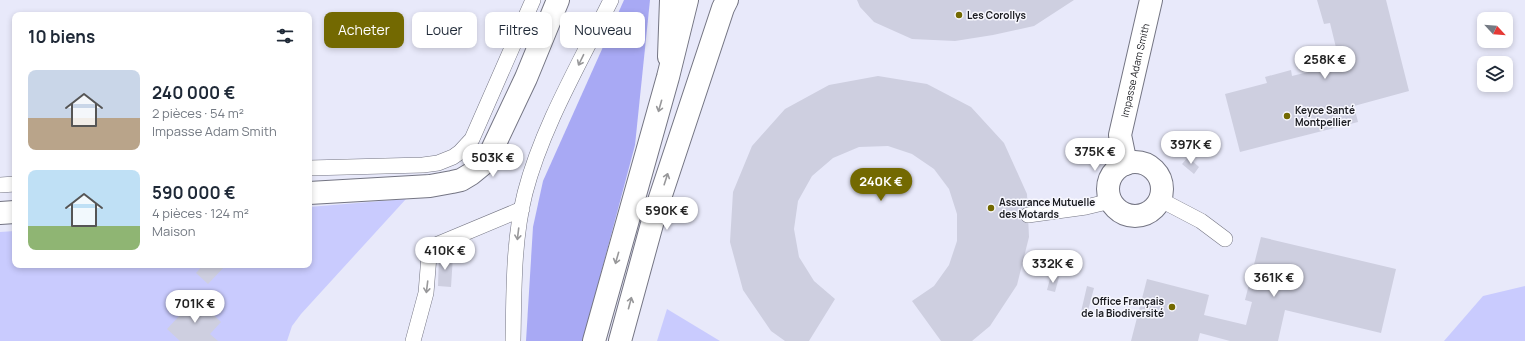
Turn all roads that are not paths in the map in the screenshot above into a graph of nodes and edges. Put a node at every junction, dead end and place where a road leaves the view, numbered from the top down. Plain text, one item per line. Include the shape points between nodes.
1 (533, 0) edge
2 (558, 0) edge
3 (611, 0) edge
4 (671, 0) edge
5 (687, 0) edge
6 (715, 0) edge
7 (727, 0) edge
8 (1150, 0) edge
9 (668, 77) junction
10 (688, 114) junction
11 (1126, 164) junction
12 (312, 168) edge
13 (12, 184) edge
14 (0, 185) edge
15 (312, 194) edge
16 (1160, 200) junction
17 (1111, 201) junction
18 (522, 209) junction
19 (12, 212) edge
20 (0, 213) edge
21 (1028, 215) dead end
22 (1225, 239) dead end
23 (413, 341) edge
24 (513, 341) edge
25 (594, 341) edge
26 (620, 341) edge

1 - 12 lane via 472,139 460,152 445,160 423,165
2 - 15 main road via 526,78 491,152 482,165 471,174 456,181 430,186
3 -> 18 lane via 549,125 532,170
4 - 9 main road
5 - 9 main road
6 - 10 main road
7 - 10 main road
8 - 11 main road, Impasse Adam Smith via 1120,136
9 -> 25 main road
26 -> 10 main road via 654,213
11 - 16 main road via 1143,163 1157,174 1161,182
11 - 17 main road via 1112,175 1108,193
13 - 14 lane
16 - 17 main road via 1148,213 1140,216 1123,213
16 - 22 lane via 1201,221
17 - 21 lane
18 -> 23 lane via 436,245 431,250 426,293
18 -> 24 lane via 516,248
19 - 20 main road

